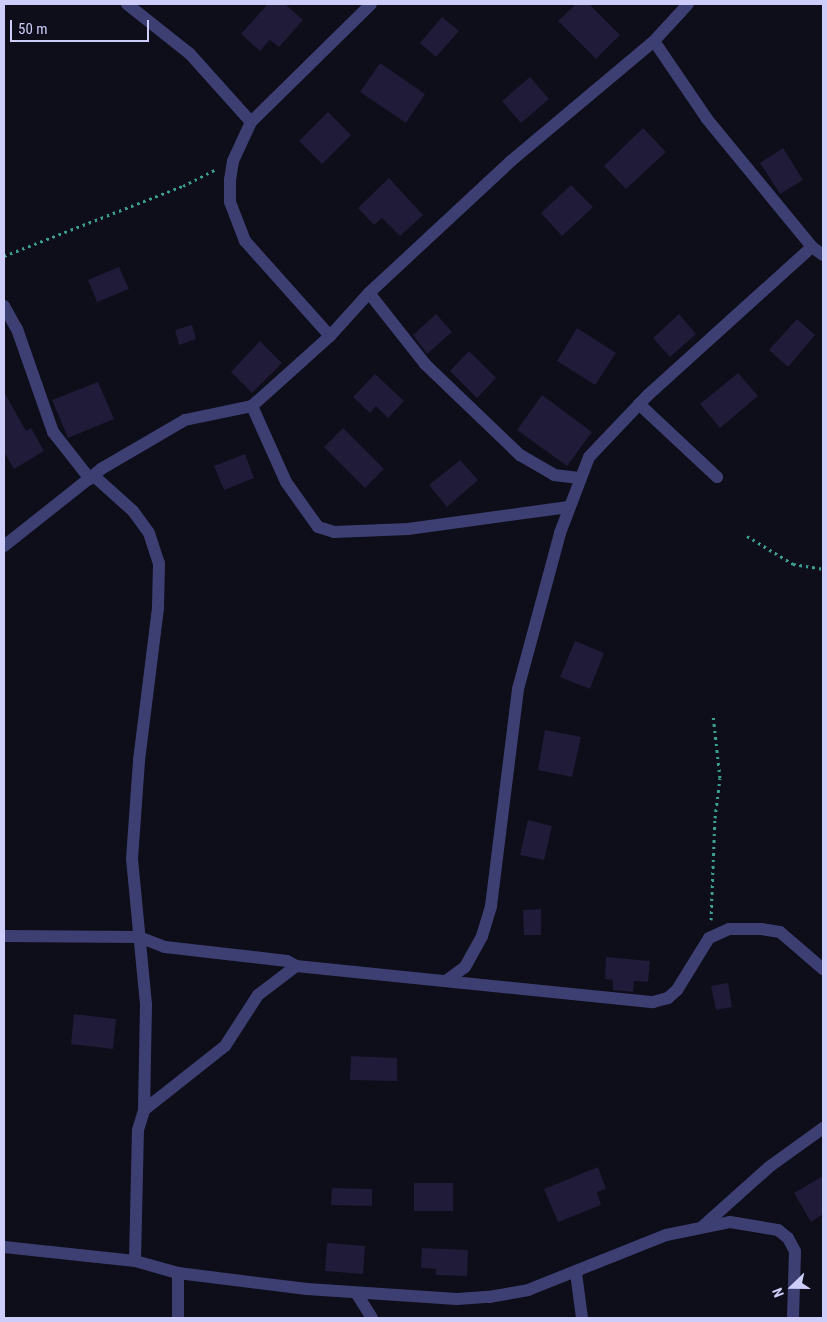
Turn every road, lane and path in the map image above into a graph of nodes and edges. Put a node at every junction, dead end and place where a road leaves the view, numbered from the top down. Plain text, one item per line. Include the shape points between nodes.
1 (127, 4) edge
2 (371, 4) edge
3 (688, 4) edge
4 (654, 41) junction
5 (251, 122) junction
6 (233, 161) junction
7 (812, 248) junction
8 (823, 254) edge
9 (4, 256) edge
10 (369, 293) junction
11 (4, 306) edge
12 (330, 336) junction
13 (638, 404) junction
14 (252, 406) junction
15 (92, 477) junction
16 (717, 477) dead end
17 (579, 478) junction
18 (569, 507) junction
19 (746, 536) dead end
20 (4, 546) edge
21 (823, 569) edge
22 (713, 715) dead end
23 (4, 936) edge
24 (139, 937) junction
25 (709, 938) junction
26 (296, 966) junction
27 (823, 969) edge
28 (447, 980) junction
29 (144, 1110) junction
30 (823, 1128) edge
31 (702, 1227) junction
32 (4, 1247) edge
33 (135, 1261) junction
34 (178, 1273) junction
35 (576, 1273) junction
36 (357, 1294) junction
37 (178, 1318) edge
38 (372, 1318) edge
39 (582, 1318) edge
40 (793, 1318) edge

1 - 5 street via 190,54
2 - 5 street
3 - 4 street
4 - 7 street via 707,119
4 - 10 street via 511,161
5 - 6 street
6 - 9 path via 183,186
6 - 12 street via 230,202 245,241
7 - 8 street
7 - 13 street
10 - 12 street
10 - 17 street via 425,364 520,455 554,475
11 - 15 street via 17,329 53,432
12 - 14 street
13 - 16 street
13 - 17 street via 589,457
14 - 15 street via 185,420
14 - 18 street via 286,482 318,527 334,532 408,529
15 - 20 street
15 - 24 street via 133,511 149,533 160,563 132,859
17 - 18 street
18 - 28 street via 518,689 491,906 482,936 466,967
19 - 21 path via 772,555 793,564
22 - 25 path via 720,778
23 - 24 street
24 - 26 street via 165,947 287,961
24 - 29 street via 146,1005
25 - 27 street via 730,929 780,932
25 - 28 street via 677,990 668,998 653,1002
26 - 28 street
26 - 29 street via 258,995 225,1046
29 - 33 street via 138,1130
30 - 31 street via 769,1167
31 - 35 street via 666,1235
31 - 40 street via 730,1222 778,1230 788,1238 795,1251
32 - 33 street
33 - 34 street
34 - 36 street
34 - 37 street
35 - 36 street via 528,1290 489,1297 457,1299
35 - 39 street
36 - 38 street

